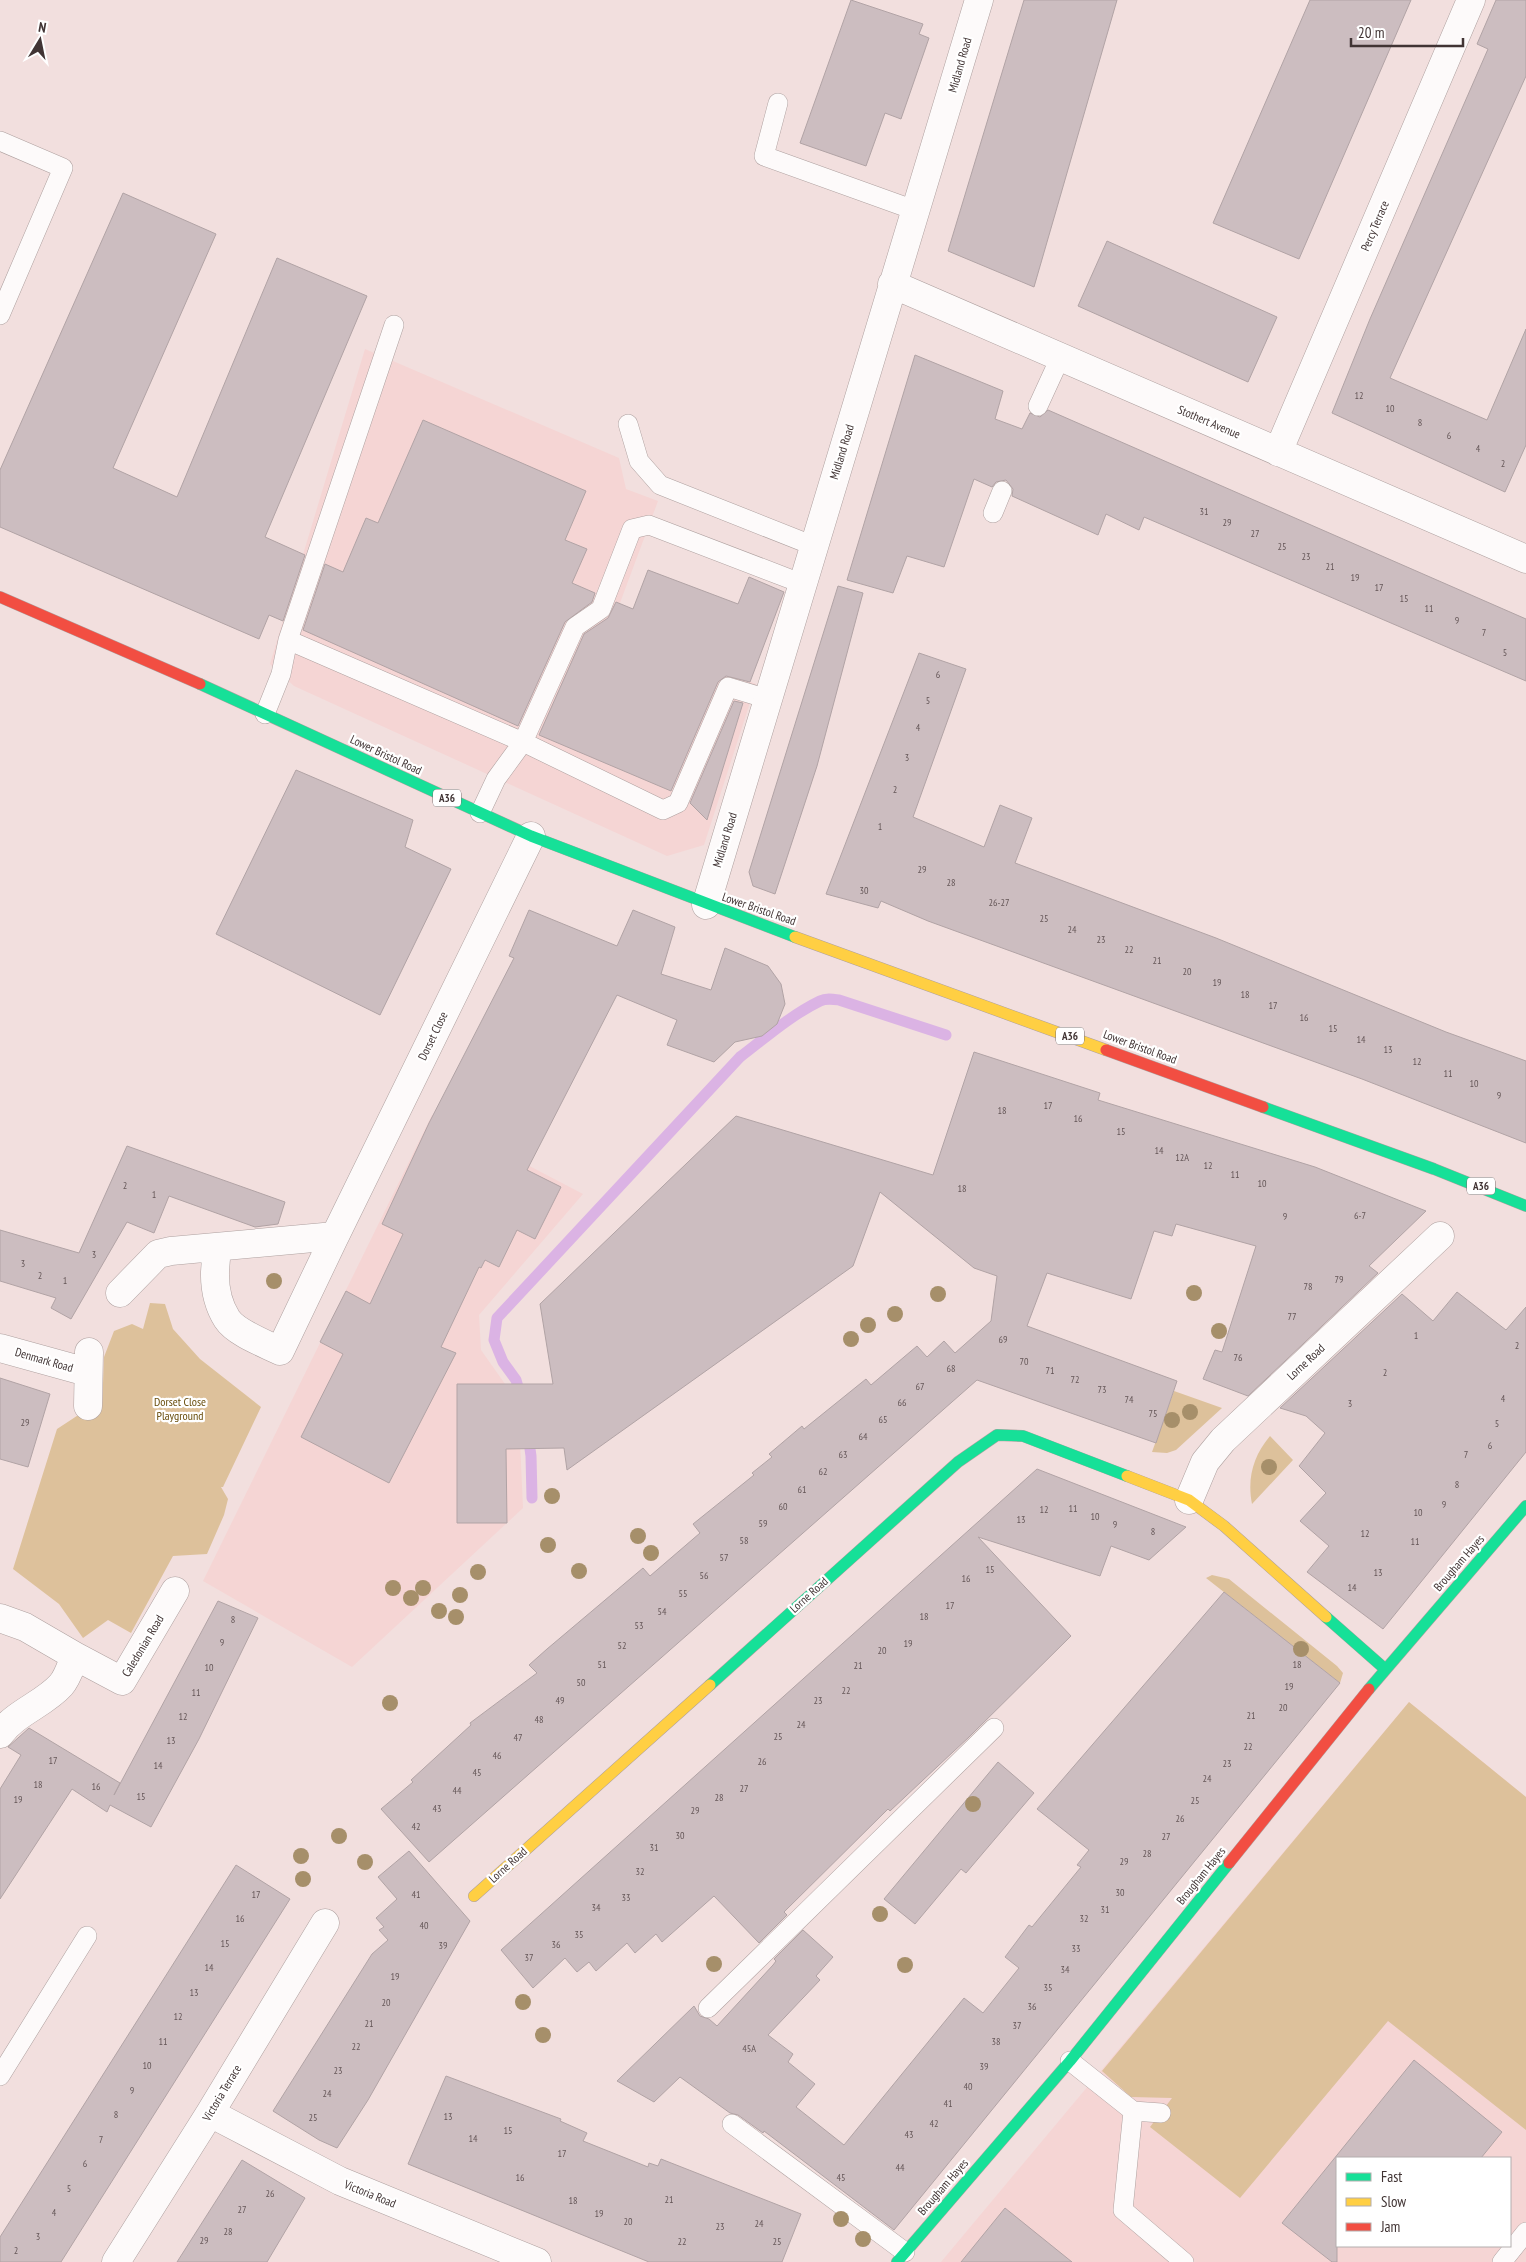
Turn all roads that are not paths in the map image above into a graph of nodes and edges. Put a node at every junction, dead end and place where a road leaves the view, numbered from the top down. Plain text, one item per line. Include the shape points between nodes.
1 (979, 0) edge
2 (1471, 0) edge
3 (778, 103) dead end
4 (0, 142) edge
5 (917, 211) junction
6 (892, 284) junction
7 (0, 315) edge
8 (394, 325) dead end
9 (1060, 358) junction
10 (1038, 406) dead end
11 (628, 424) dead end
12 (1278, 452) junction
13 (1002, 492) dead end
14 (993, 513) dead end
15 (814, 546) junction
16 (1524, 552) edge
17 (803, 584) junction
18 (0, 597) edge
19 (288, 640) junction
20 (768, 699) junction
21 (265, 714) junction
22 (523, 742) junction
23 (480, 813) junction
24 (531, 836) junction
25 (706, 905) junction
26 (1526, 1206) edge
27 (334, 1236) junction
28 (1440, 1236) dead end
29 (218, 1247) junction
30 (120, 1293) dead end
31 (0, 1348) edge
32 (88, 1406) dead end
33 (1189, 1500) junction
34 (1526, 1506) edge
35 (176, 1591) dead end
36 (0, 1618) edge
37 (75, 1656) junction
38 (1385, 1669) junction
39 (994, 1728) dead end
40 (0, 1734) edge
41 (474, 1896) dead end
42 (325, 1923) dead end
43 (87, 1936) dead end
44 (708, 2008) dead end
45 (1070, 2061) junction
46 (0, 2076) edge
47 (1133, 2110) junction
48 (210, 2113) junction
49 (1160, 2114) dead end
50 (732, 2124) dead end
51 (1526, 2232) edge
52 (901, 2257) edge
53 (116, 2262) edge
54 (537, 2262) edge
55 (1184, 2262) edge
56 (1502, 2262) edge

1 - 5 street, Midland Road
2 - 12 street, Percy Terrace
3 - 5 lane via 764,156
4 - 7 lane via 64,168
5 - 6 street, Midland Road
6 - 9 street, Stothert Avenue
6 - 15 street, Midland Road
8 - 19 lane
9 - 10 lane
9 - 12 street, Stothert Avenue
11 - 15 lane via 639,461 660,485
12 - 16 street, Stothert Avenue
13 - 14 lane
15 - 17 street, Midland Road
17 - 20 street, Midland Road
17 - 22 lane via 649,525 632,529 601,609 575,627
18 - 21 main road, Lower Bristol Road / A36
19 - 21 lane via 281,674
19 - 22 lane
20 - 22 lane via 728,687 678,803 663,810
20 - 25 street, Midland Road
21 - 23 main road, Lower Bristol Road / A36
22 - 23 lane via 496,779
23 - 24 main road, Lower Bristol Road / A36
24 - 25 main road, Lower Bristol Road / A36
24 - 27 street, Dorset Close
25 - 26 main road, Lower Bristol Road / A36 via 1434,1169
27 - 29 street
27 - 29 street, Dorset Close via 280,1351 253,1338 228,1320 213,1272
28 - 33 street, Lorne Road via 1223,1440 1205,1462
29 - 30 street via 158,1254
31 - 32 street, Denmark Road via 88,1362
33 - 38 main road, Lorne Road via 1224,1526
33 - 41 main road, Lorne Road via 1023,1436 997,1435 958,1462
34 - 38 main road, Brougham Hayes
35 - 37 street, Caledonian Road via 122,1681
36 - 37 street, Caledonian Road via 25,1627
37 - 40 street via 63,1683
38 - 45 main road, Brougham Hayes
39 - 44 lane
42 - 48 street, Victoria Terrace
43 - 46 lane
45 - 47 lane
45 - 52 main road, Brougham Hayes
47 - 49 lane
47 - 55 lane via 1123,2210
48 - 53 street, Victoria Terrace
48 - 54 street, Victoria Road via 340,2181
50 - 52 lane via 826,2191
51 - 56 lane

